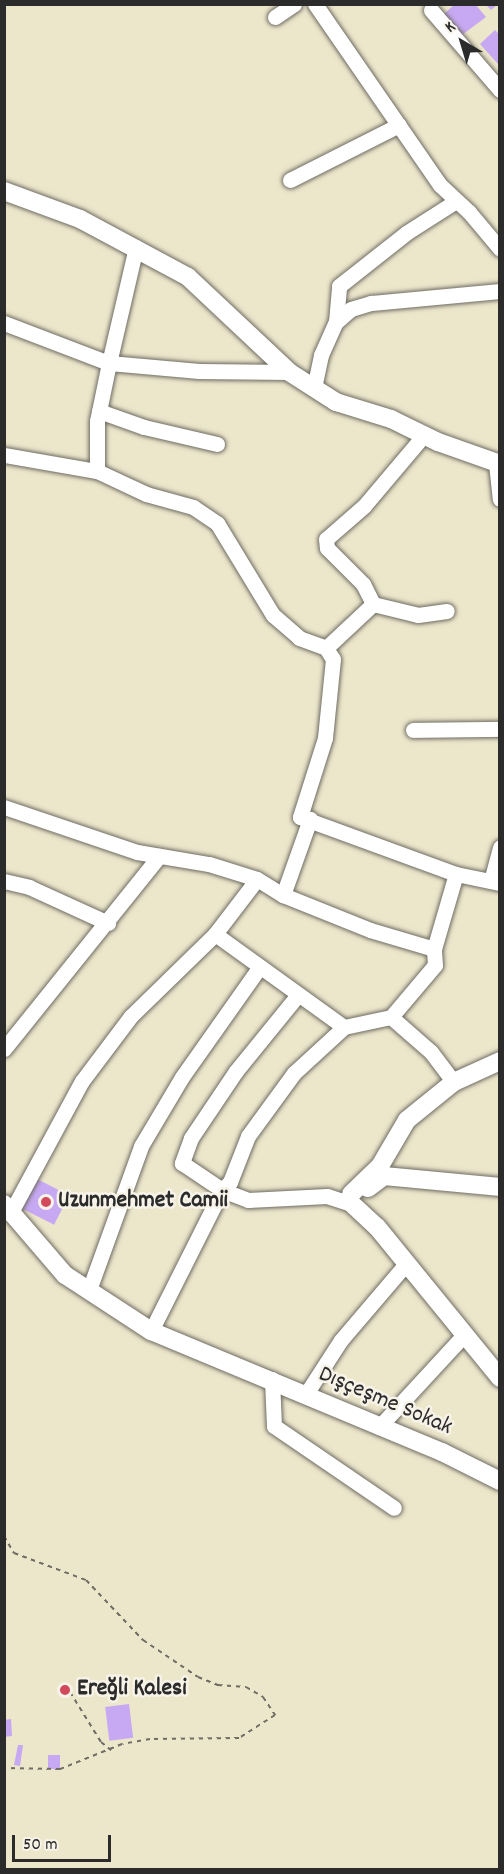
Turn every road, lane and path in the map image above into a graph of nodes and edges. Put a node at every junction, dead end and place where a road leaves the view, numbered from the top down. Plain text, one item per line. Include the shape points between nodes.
1 (294, 4) edge
2 (315, 4) edge
3 (431, 6) edge
4 (275, 17) dead end
5 (500, 90) edge
6 (399, 125) junction
7 (290, 180) dead end
8 (4, 191) edge
9 (456, 201) junction
10 (136, 247) junction
11 (500, 249) edge
12 (500, 291) edge
13 (336, 322) junction
14 (4, 323) edge
15 (109, 363) junction
16 (289, 372) junction
17 (314, 388) junction
18 (99, 411) junction
19 (424, 435) junction
20 (218, 444) dead end
21 (4, 455) edge
22 (498, 464) edge
23 (97, 471) junction
24 (500, 500) edge
25 (373, 604) junction
26 (447, 611) dead end
27 (326, 648) junction
28 (500, 729) edge
29 (414, 730) dead end
30 (4, 807) edge
31 (310, 820) junction
32 (500, 847) edge
33 (159, 856) junction
34 (456, 874) junction
35 (257, 879) junction
36 (4, 881) edge
37 (495, 882) edge
38 (284, 895) junction
39 (108, 923) junction
40 (215, 934) junction
41 (434, 949) junction
42 (259, 968) junction
43 (297, 996) junction
44 (391, 1017) junction
45 (344, 1027) junction
46 (4, 1049) edge
47 (500, 1061) edge
48 (454, 1082) junction
49 (382, 1171) junction
50 (500, 1187) edge
51 (222, 1190) junction
52 (355, 1199) junction
53 (7, 1209) edge
54 (405, 1265) junction
55 (89, 1290) junction
56 (151, 1331) junction
57 (464, 1335) junction
58 (500, 1378) edge
59 (272, 1379) junction
60 (306, 1394) junction
61 (379, 1426) junction
62 (500, 1481) edge
63 (394, 1508) dead end
64 (4, 1536) edge
65 (70, 1692) dead end
66 (111, 1750) junction
67 (4, 1768) edge

1 - 4 street
2 - 6 street
3 - 5 street
6 - 7 street
6 - 9 street via 440,185
8 - 10 street via 80,219
9 - 11 street
9 - 13 street via 339,286
10 - 15 street
10 - 16 street via 188,277
12 - 13 street via 371,303 351,309
13 - 17 street via 321,355
14 - 15 street
15 - 16 street
15 - 18 street
16 - 17 street
17 - 19 street via 336,402 391,418
18 - 20 street via 144,427
18 - 23 street
19 - 22 street
19 - 25 street via 364,506 326,539 327,548 363,584
21 - 23 street
22 - 24 street
23 - 27 street via 146,494 193,507 217,523 273,615 299,638
25 - 26 street via 418,615
25 - 27 street
27 - 31 street via 333,659 325,738 300,817
28 - 29 street
30 - 33 street
31 - 34 street
31 - 38 street
32 - 37 street
33 - 35 street via 209,864
33 - 39 street
34 - 37 street
34 - 41 street
35 - 38 street
35 - 40 street
36 - 39 street via 29,887
38 - 41 street via 370,930
39 - 46 street
40 - 42 street
40 - 53 street via 131,1016 82,1081
41 - 44 street via 435,965
42 - 43 street
42 - 55 street via 182,1077 141,1146
43 - 45 street
43 - 51 street via 236,1071 191,1138 182,1162
44 - 45 street
44 - 48 street via 431,1052
45 - 51 street via 294,1073 248,1136 230,1182
47 - 48 street
48 - 49 street via 407,1120
49 - 50 street
49 - 52 street
51 - 52 street via 248,1200 327,1196
51 - 56 street
52 - 54 street
53 - 55 street, Dışçeşme Sokak via 65,1275
54 - 57 street
54 - 60 street via 341,1340
55 - 56 street, Dışçeşme Sokak
56 - 59 street, Dışçeşme Sokak
57 - 58 street
57 - 61 street
59 - 60 street, Dışçeşme Sokak
59 - 63 street via 274,1426
60 - 61 street, Dışçeşme Sokak
61 - 62 street, Dışçeşme Sokak
64 - 66 path via 14,1553 86,1580 143,1640 198,1677 218,1685 246,1687 263,1697 275,1715 239,1738 150,1739
65 - 66 path via 100,1743
66 - 67 path via 60,1769

